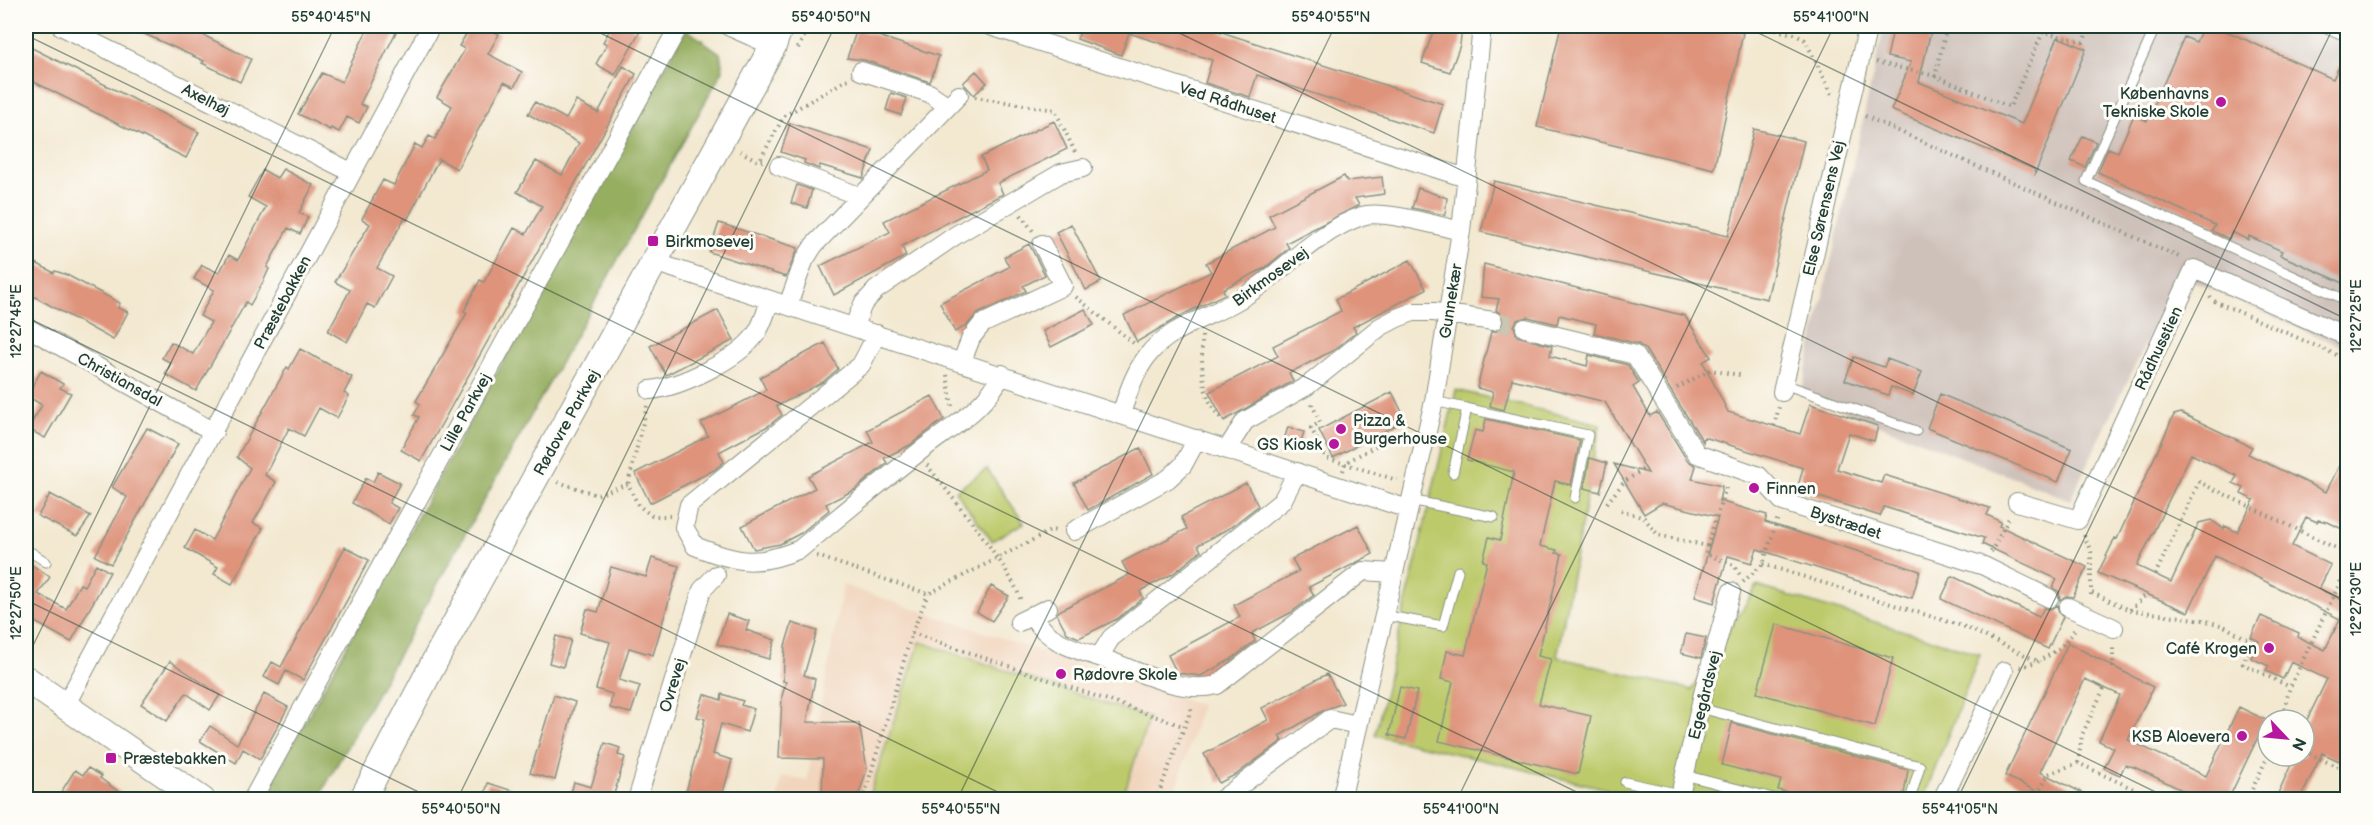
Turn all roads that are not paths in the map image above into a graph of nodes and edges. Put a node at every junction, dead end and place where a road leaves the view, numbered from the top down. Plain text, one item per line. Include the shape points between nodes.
1 (61, 26) edge
2 (432, 26) edge
3 (679, 26) edge
4 (728, 26) edge
5 (792, 26) edge
6 (990, 26) edge
7 (1482, 26) edge
8 (1868, 26) edge
9 (2156, 26) edge
10 (2322, 26) edge
11 (777, 36) edge
12 (2348, 36) edge
13 (861, 71) road end
14 (778, 166) road end
15 (1083, 168) road end
16 (351, 172) junction
17 (1467, 178) junction
18 (859, 196) junction
19 (1461, 231) junction
20 (1042, 244) road end
21 (654, 262) junction
22 (770, 300) junction
23 (2348, 301) edge
24 (788, 305) junction
25 (1449, 314) junction
26 (1493, 321) tunnel mouth
27 (854, 326) junction
28 (26, 327) edge
29 (1525, 328) tunnel mouth
30 (877, 334) junction
31 (2348, 337) edge
32 (962, 361) junction
33 (1002, 374) junction
34 (1783, 388) joint
35 (650, 390) road end
36 (1434, 401) junction
37 (1467, 408) junction
38 (1121, 414) junction
39 (1916, 431) dead end
40 (214, 432) junction
41 (1197, 439) junction
42 (1227, 449) junction
43 (1297, 472) junction
44 (1453, 473) dead end
45 (1575, 498) dead end
46 (2017, 502) road end
47 (1409, 504) junction
48 (1494, 517) dead end
49 (1074, 531) road end
50 (26, 549) edge
51 (46, 562) dead end
52 (1458, 570) dead end
53 (1394, 573) junction
54 (716, 575) dead end
55 (1737, 586) road end
56 (2049, 598) dead end
57 (2068, 607) dead end
58 (1383, 615) junction
59 (1030, 616) road end
60 (2114, 628) dead end
61 (1099, 657) junction
62 (2004, 671) dead end
63 (26, 679) edge
64 (65, 706) junction
65 (1700, 708) junction
66 (1358, 724) junction
67 (1684, 775) junction
68 (1625, 782) dead end
69 (1679, 796) edge
70 (202, 800) edge
71 (252, 800) edge
72 (362, 800) edge
73 (636, 800) edge
74 (1221, 800) edge
75 (1341, 800) edge
76 (1781, 800) edge
77 (1910, 800) edge
78 (1942, 800) edge

1 - 16 street, Axelhøj
2 - 16 street, Præstebakken
3 - 71 street, Lille Parkvej
4 - 11 street
5 - 11 street, Rødovre Parkvej
6 - 17 street, Ved Rådhuset
7 - 17 street, Gunnekær
8 - 34 street, Else Sørensens Vej
9 - 23 lane via 2086,181
10 - 12 lane
11 - 21 street, Rødovre Parkvej
13 - 18 street via 953,100
14 - 18 street
15 - 27 street via 1061,173 956,235 876,290 863,304
16 - 40 street, Præstebakken
17 - 19 street, Gunnekær
18 - 24 street via 814,245
19 - 25 street, Gunnekær
19 - 38 street, Birkmosevej via 1396,217 1363,215 1328,234 1236,302 1165,338 1148,355 1134,378
20 - 32 street via 1064,286 982,324 970,338
21 - 22 street
21 - 72 street, Rødovre Parkvej
22 - 24 street
22 - 35 street via 756,334 736,354 667,388
24 - 27 street
25 - 26 street
25 - 36 street, Gunnekær
25 - 42 street via 1413,312 1380,327 1307,386 1245,421
27 - 30 street
28 - 40 street, Christiansdal
29 - 56 street, Bystrædet via 1635,355 1697,454 1759,476 1783,502 1984,566
30 - 32 street
30 - 33 street via 861,364 688,505 684,527 695,546 752,564 800,549 955,425 993,392
31 - 46 street, Rådhusstien via 2194,269 2078,520
32 - 33 street
33 - 38 street
34 - 39 lane
36 - 37 lane
36 - 47 street, Gunnekær
37 - 44 lane
37 - 45 lane via 1588,435
38 - 41 street
40 - 64 street, Præstebakken
41 - 42 street
41 - 49 street via 1183,465 1168,479
42 - 43 street
43 - 47 street
43 - 61 street via 1282,501 1111,638
47 - 48 lane
47 - 53 street, Gunnekær
50 - 51 lane
52 - 58 lane via 1443,626
53 - 58 street, Gunnekær
53 - 61 street via 1363,571 1217,685 1187,687
54 - 73 street, Ovrevej via 702,590
55 - 65 street, Egegårdsvej
57 - 60 street
58 - 66 street, Gunnekær
59 - 61 street via 1051,638
62 - 78 street
63 - 64 street
64 - 70 street
65 - 67 street, Egegårdsvej
65 - 77 lane via 1920,766
66 - 74 street via 1330,719
66 - 75 street, Gunnekær
67 - 69 street, Egegårdsvej
67 - 76 lane
68 - 69 lane

